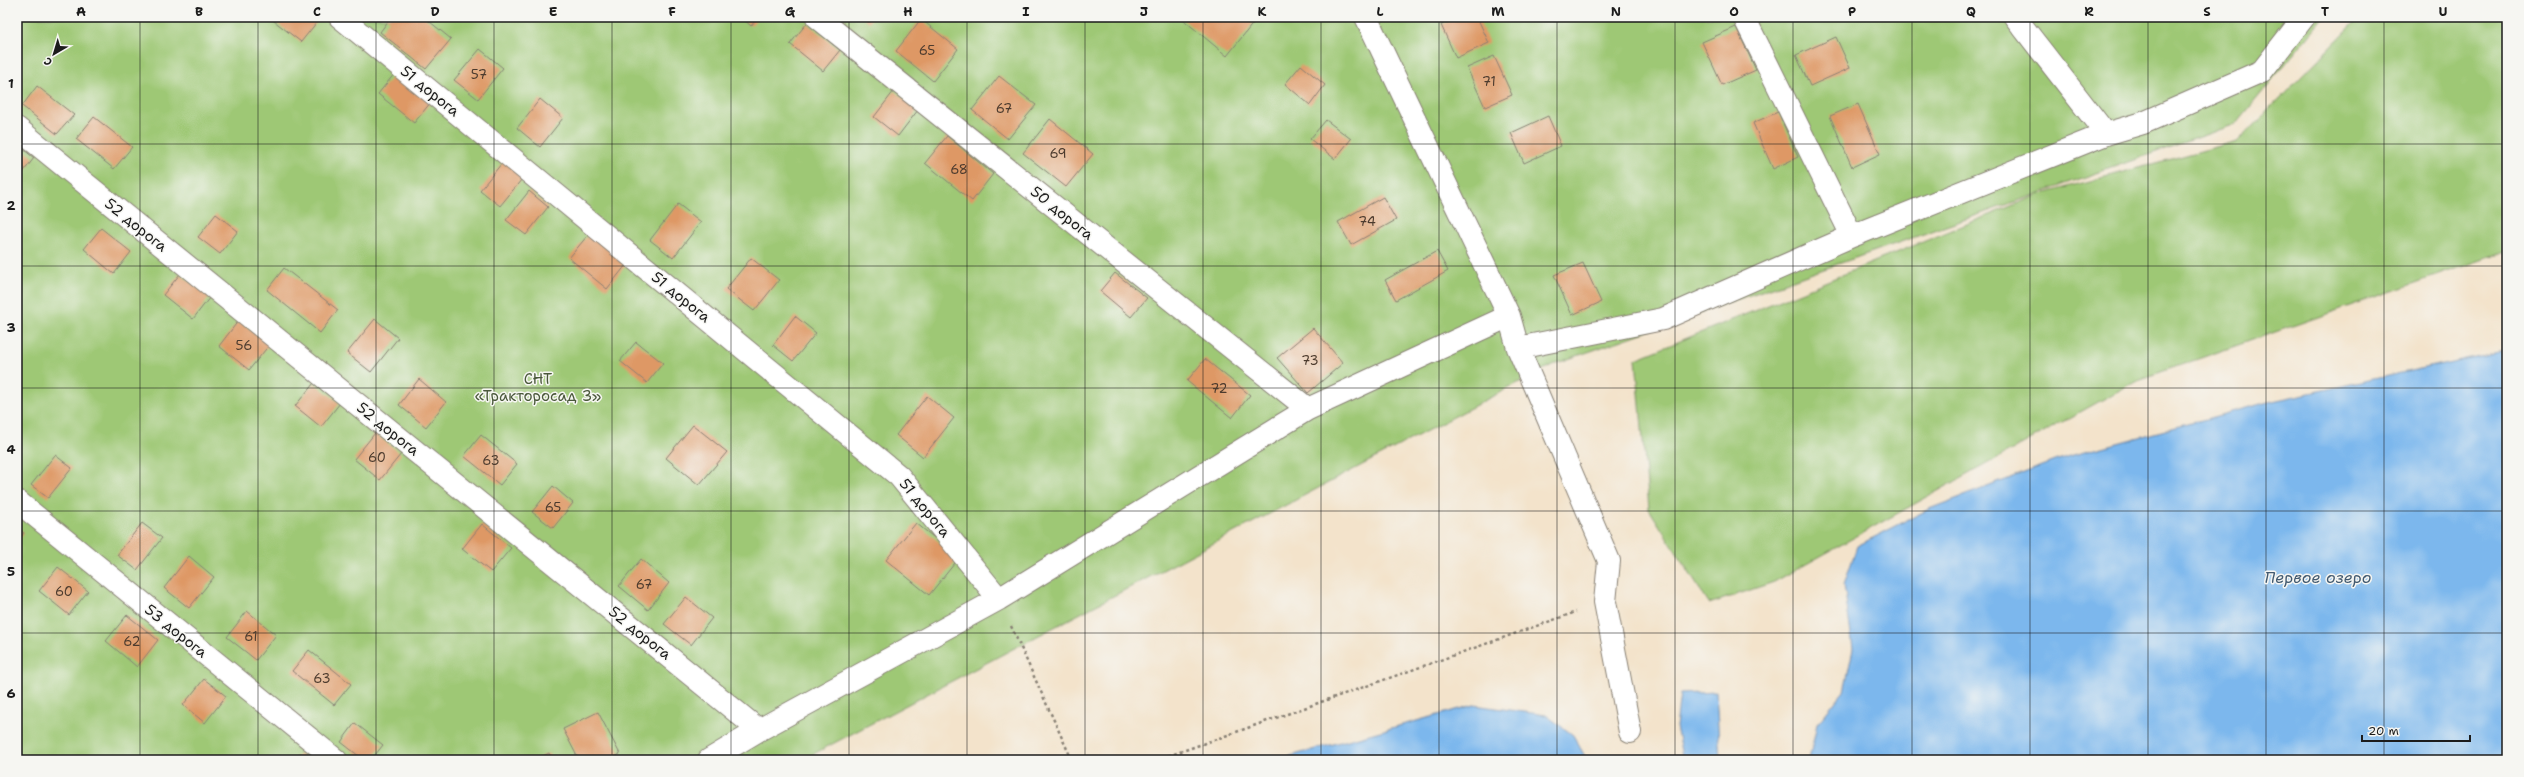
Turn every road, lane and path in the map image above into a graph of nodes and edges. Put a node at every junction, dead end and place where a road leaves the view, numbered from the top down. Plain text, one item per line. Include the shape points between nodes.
1 (340, 17) edge
2 (816, 17) edge
3 (1366, 17) edge
4 (1744, 17) edge
5 (2015, 17) edge
6 (2304, 17) edge
7 (17, 128) edge
8 (2106, 134) junction
9 (1852, 236) junction
10 (1508, 316) junction
11 (1518, 348) junction
12 (1308, 409) junction
13 (17, 501) edge
14 (999, 599) junction
15 (1605, 602) junction
16 (759, 730) junction
17 (1630, 732) dead end
18 (336, 760) edge
19 (709, 760) edge
20 (1072, 760) edge
21 (1157, 760) edge

1 - 14 street, 51 дорога via 899,476
2 - 12 street, 50 дорога
3 - 10 street
4 - 9 street
5 - 8 street
6 - 8 street via 2262,71 2143,123
7 - 16 street, 52 дорога
8 - 9 street
9 - 11 street via 1663,319
10 - 11 street
10 - 12 street
11 - 15 street via 1609,561
12 - 14 street
13 - 18 street, 53 дорога
14 - 16 street
14 - 20 path
15 - 17 street
15 - 21 path
16 - 19 street

